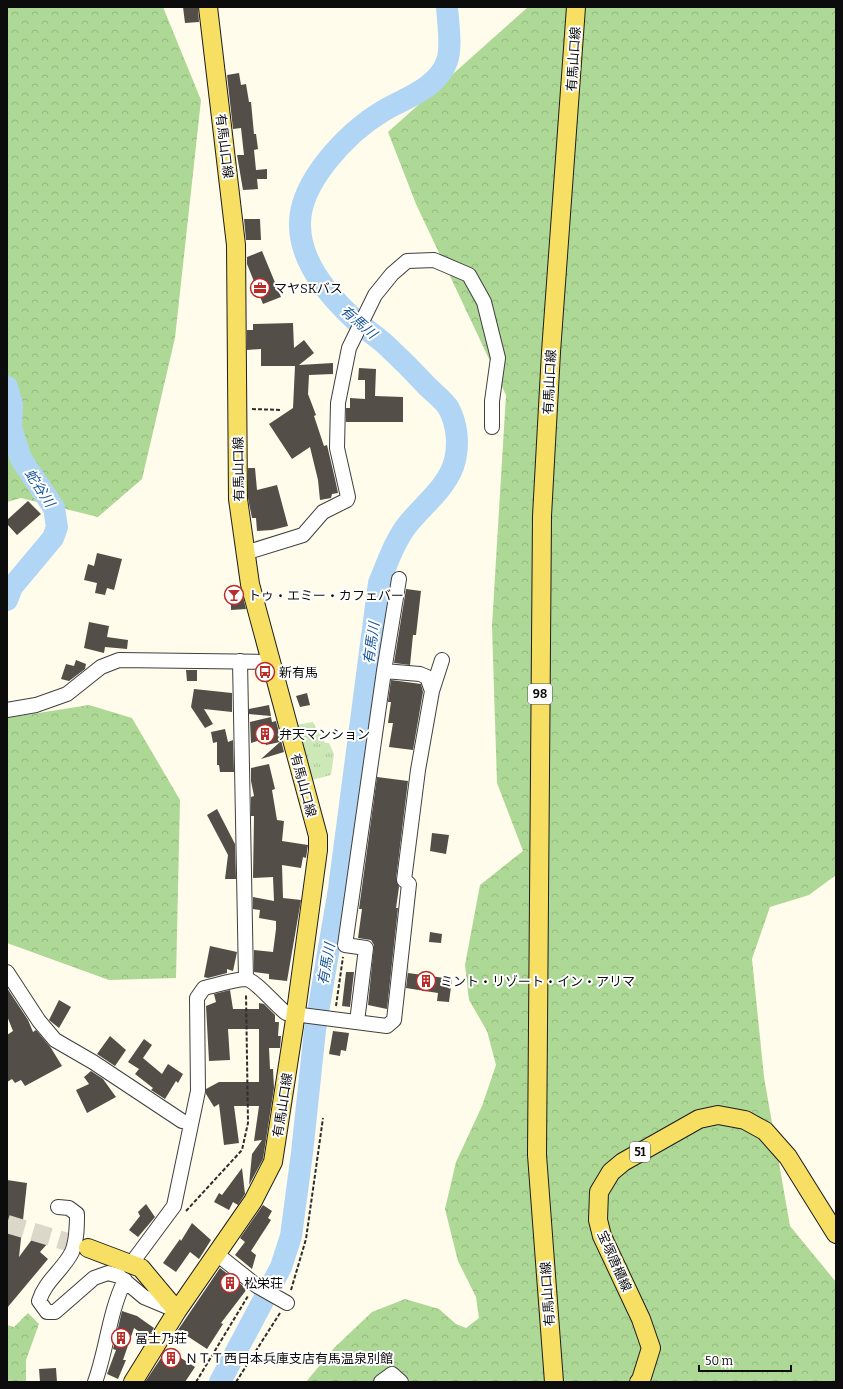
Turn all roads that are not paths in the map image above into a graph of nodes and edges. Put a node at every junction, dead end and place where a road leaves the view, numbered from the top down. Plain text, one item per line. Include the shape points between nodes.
1 (208, 7) edge
2 (576, 7) edge
3 (492, 428) dead end
4 (245, 553) junction
5 (399, 579) dead end
6 (442, 660) dead end
7 (240, 661) junction
8 (270, 662) junction
9 (384, 671) junction
10 (432, 691) junction
11 (7, 710) edge
12 (7, 972) edge
13 (246, 979) junction
14 (300, 1015) junction
15 (357, 1022) junction
16 (191, 1123) junction
17 (58, 1207) dead end
18 (836, 1234) edge
19 (88, 1248) tunnel mouth
20 (218, 1255) junction
21 (131, 1264) junction
22 (124, 1280) junction
23 (285, 1302) road end
24 (177, 1311) junction
25 (95, 1382) edge
26 (132, 1382) edge
27 (381, 1382) edge
28 (401, 1382) edge
29 (554, 1382) edge
30 (639, 1382) edge

1 - 4 main road, 有馬山口線 via 234,221 238,499
2 - 29 main road, 有馬山口線 / 98 via 550,352 542,547 537,1155
3 - 4 street via 492,401 498,358 484,302 469,275 434,260 407,261 392,274 375,295 349,348 338,403 337,448 347,500 323,512 303,535
4 - 8 main road, 有馬山口線 via 250,584
5 - 9 street
6 - 10 street
7 - 8 street
7 - 11 street via 119,660 101,667 67,694 36,705
7 - 13 street
8 - 14 main road, 有馬山口線 via 318,836
9 - 10 street via 427,676
9 - 15 street via 345,945 366,948
10 - 15 street via 418,770 404,880 409,884 394,1020 387,1026
12 - 16 street via 55,1040 182,1121
13 - 14 street via 253,982 286,1013
13 - 16 street via 204,988 197,998 198,1091
14 - 15 street
14 - 20 main road, 有馬山口線 via 273,1162 253,1201
16 - 21 street via 174,1206
17 - 22 street via 69,1208 76,1214 76,1236 72,1252 42,1292 39,1301 42,1307 47,1312 55,1312 90,1281 101,1275 114,1274
18 - 30 main road, 宝塚唐櫃線 / 51 via 788,1157 765,1131 745,1120 718,1115 699,1120 623,1162 611,1172 598,1192 598,1220 602,1236 641,1319 651,1348
19 - 21 main road
20 - 23 street via 256,1285
20 - 24 main road, 有馬山口線
21 - 24 main road via 141,1268
22 - 24 street via 144,1297
22 - 25 street via 115,1300 101,1367
24 - 26 main road, 有馬山口線
27 - 28 street via 392,1374

